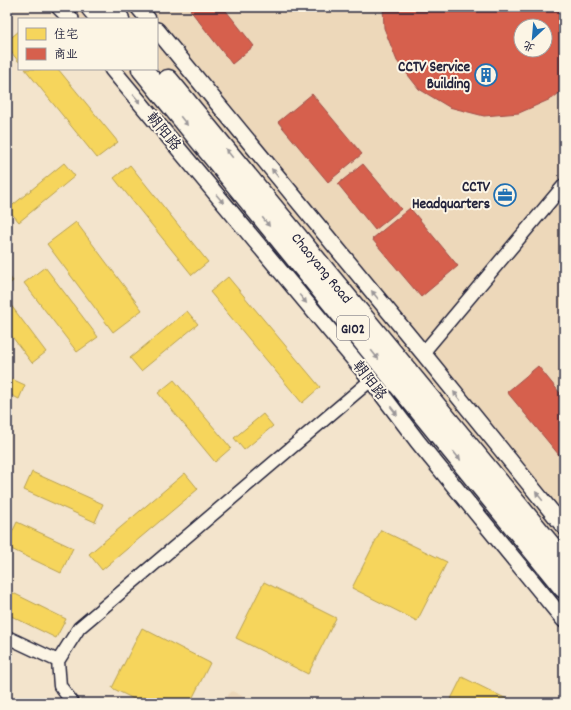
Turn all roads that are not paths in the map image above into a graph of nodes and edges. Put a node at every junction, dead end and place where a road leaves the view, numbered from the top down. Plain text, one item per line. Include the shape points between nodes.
1 (59, 7) edge
2 (91, 7) edge
3 (109, 7) edge
4 (138, 7) edge
5 (69, 18) edge
6 (100, 18) edge
7 (118, 18) edge
8 (147, 18) edge
9 (158, 31) edge
10 (158, 67) edge
11 (113, 70) edge
12 (143, 70) edge
13 (564, 185) edge
14 (424, 353) junction
15 (371, 380) junction
16 (564, 527) edge
17 (564, 562) edge
18 (564, 588) edge
19 (564, 620) edge
20 (7, 637) edge
21 (58, 661) junction
22 (73, 703) edge

1 - 5 street
2 - 6 highway
3 - 7 highway
4 - 8 street
14 -> 9 street
17 -> 10 highway, Chaoyang Road / G102
11 -> 15 street, 朝阳路
12 -> 18 highway, 朝阳路 / G102
13 - 14 street
16 -> 14 street
15 -> 19 street, 朝阳路 via 418,442
15 - 21 street via 80,628
20 - 21 street
21 - 22 street via 60,686

